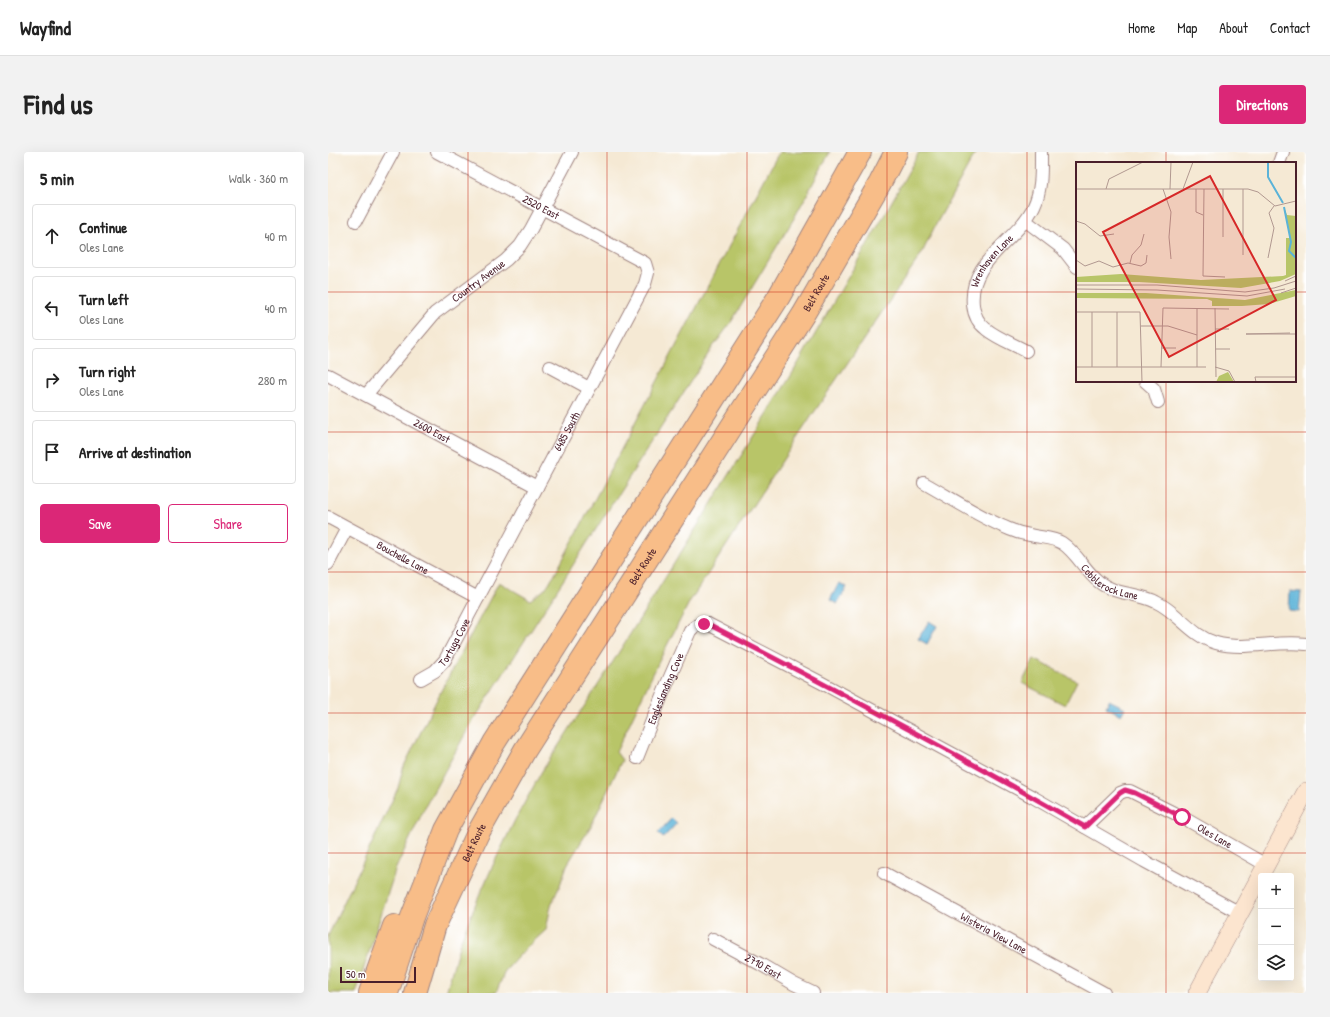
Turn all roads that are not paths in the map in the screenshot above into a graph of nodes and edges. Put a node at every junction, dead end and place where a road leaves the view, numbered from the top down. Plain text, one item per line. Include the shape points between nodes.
1 (393, 152) edge
2 (437, 152) edge
3 (572, 152) edge
4 (860, 152) edge
5 (896, 152) edge
6 (1041, 152) edge
7 (1283, 152) edge
8 (1279, 162) edge
9 (542, 208) junction
10 (356, 221) dead end
11 (1026, 221) junction
12 (645, 263) joint
13 (1076, 266) edge
14 (1026, 351) dead end
15 (550, 367) dead end
16 (328, 375) edge
17 (1146, 382) edge
18 (589, 388) junction
19 (366, 395) junction
20 (1158, 402) dead end
21 (924, 483) dead end
22 (537, 487) junction
23 (328, 518) edge
24 (347, 528) junction
25 (328, 564) edge
26 (478, 598) junction
27 (1306, 644) edge
28 (422, 678) dead end
29 (526, 750) junction
30 (637, 758) dead end
31 (1306, 791) edge
32 (1085, 827) junction
33 (446, 830) junction
34 (1266, 865) junction
35 (884, 874) dead end
36 (1240, 913) junction
37 (713, 939) dead end
38 (370, 993) edge
39 (387, 993) edge
40 (415, 993) edge
41 (430, 993) edge
42 (813, 993) edge
43 (1104, 993) edge
44 (1198, 993) edge

1 - 10 street
2 - 9 street, 2520 East
3 - 9 street, Country Avenue
4 - 33 highway via 778,298 494,743
5 - 29 highway, Belt Route via 804,315
6 - 11 street, Wrenhaven Lane via 1039,190
7 - 8 street
9 - 12 street, 2520 East
9 - 19 street, Country Avenue via 520,246 506,260 435,313
11 - 13 street via 1063,249
11 - 14 street, Wrenhaven Lane via 981,270 975,284 973,300 975,315 981,325
12 - 18 street, 6485 South via 648,273 645,284
15 - 18 street
16 - 19 street, 2600 East
17 - 20 street via 1154,389
18 - 22 street, 6485 South
19 - 22 street, 2600 East
21 - 27 street, Cobblerock Lane via 1009,529 1062,543 1104,586 1155,601 1207,640 1236,646
22 - 26 street, 6485 South
23 - 24 street, Bouchelle Lane
24 - 25 street
24 - 26 street, Bouchelle Lane
26 - 28 street, Tortuga Cove via 445,660 435,671
29 - 40 highway, Belt Route via 478,833 435,925
29 - 41 highway via 448,928
30 - 32 street, Eagleslanding Cove via 690,631 699,624 704,624 822,683
31 - 34 main road
32 - 34 street, Oles Lane via 1120,793 1130,791 1182,817
32 - 36 street
33 - 38 highway via 398,915
33 - 39 highway via 412,917
34 - 36 main road
35 - 43 street, Wisteria View Lane
36 - 44 main road
37 - 42 street, 2710 East

